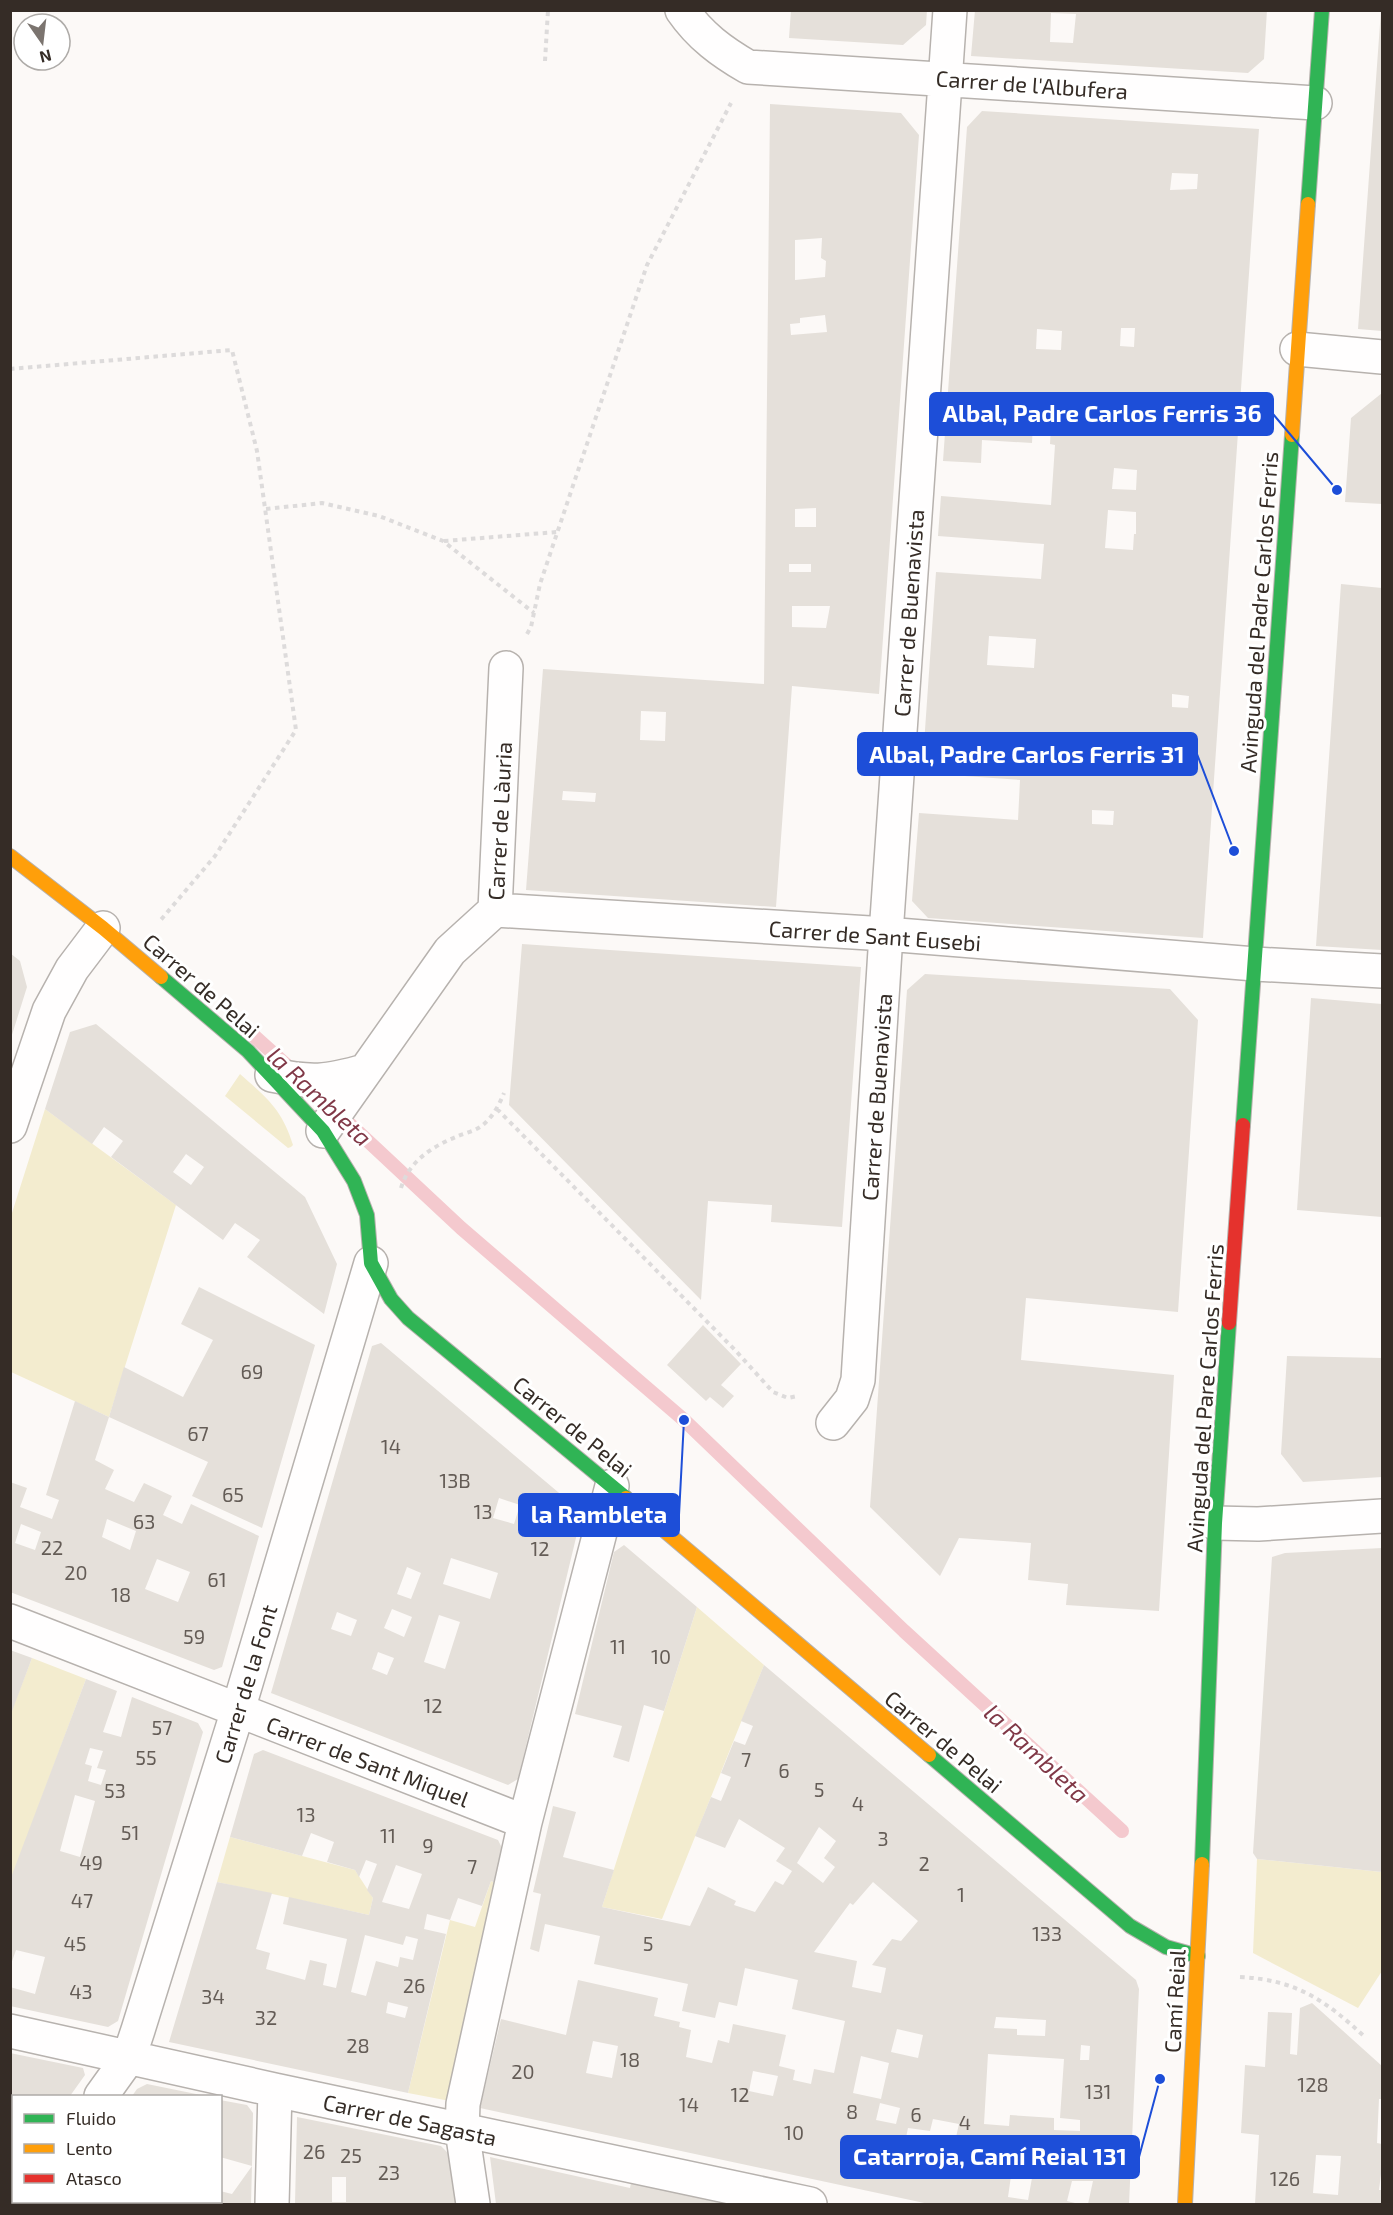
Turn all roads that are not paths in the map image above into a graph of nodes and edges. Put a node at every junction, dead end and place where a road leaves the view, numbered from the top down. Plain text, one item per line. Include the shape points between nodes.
1 (682, 10) edge
2 (950, 10) edge
3 (1322, 10) edge
4 (944, 79) junction
5 (1315, 103) junction
6 (1297, 350) junction
7 (1383, 357) edge
8 (506, 668) dead end
9 (10, 856) edge
10 (495, 910) junction
11 (104, 928) junction
12 (886, 934) junction
13 (1255, 964) junction
14 (1383, 972) edge
15 (365, 1071) junction
16 (272, 1075) junction
17 (10, 1126) edge
18 (323, 1131) junction
19 (371, 1263) junction
20 (833, 1423) dead end
21 (612, 1486) junction
22 (1383, 1516) edge
23 (1215, 1523) junction
24 (10, 1621) edge
25 (238, 1710) junction
26 (525, 1822) junction
27 (1202, 1835) joint
28 (1198, 1956) junction
29 (10, 2031) edge
30 (129, 2057) junction
31 (275, 2090) junction
32 (102, 2095) edge
33 (462, 2130) junction
34 (272, 2205) edge
35 (473, 2205) edge
36 (810, 2205) edge
37 (1185, 2205) edge

1 - 4 street, Carrer de l'Albufera via 694,28 723,53 748,67
2 - 4 street, Carrer de Buenavista
3 - 5 street, Avinguda del Padre Carlos Ferris
4 - 5 street, Carrer de l'Albufera
4 - 12 street, Carrer de Buenavista
5 - 6 street, Avinguda del Padre Carlos Ferris
6 - 7 street
6 - 13 street, Avinguda del Padre Carlos Ferris
8 - 10 street, Carrer de Làuria
9 - 11 street, Carrer de Pelai
10 - 12 street, Carrer de Sant Eusebi
10 - 15 street, Carrer de Làuria via 450,951
11 - 16 street, Carrer de Pelai
11 - 17 street via 72,969 49,1011
12 - 13 street, Carrer de Sant Eusebi
12 - 20 street, Carrer de Buenavista via 858,1380 852,1399
13 - 14 street, Carrer de Sant Eusebi
13 - 23 street, Avinguda del Pare Carlos Ferris
15 - 16 street via 323,1081
15 - 18 street, Carrer de Làuria
16 - 18 street, Carrer de Pelai
18 - 19 street, Carrer de Pelai via 354,1181 367,1215
19 - 21 street, Carrer de Pelai via 391,1299 408,1318
19 - 25 street, Carrer de la Font
21 - 26 street
21 - 28 street, Carrer de Pelai via 1121,1919 1155,1944
22 - 23 street
23 - 27 street, Avinguda del Pare Carlos Ferris
24 - 25 street, Carrer de Sant Miquel
25 - 26 street, Carrer de Sant Miquel
25 - 30 street, Carrer de la Font
26 - 33 street via 463,2108
27 - 28 street, Camí Reial
28 - 37 street, Camí Reial
29 - 30 street, Carrer de Sagasta
30 - 31 street, Carrer de Sagasta
30 - 32 street, Carrer de la Font
31 - 33 street, Carrer de Sagasta
31 - 34 street
33 - 35 street
33 - 36 street, Carrer de Sagasta

